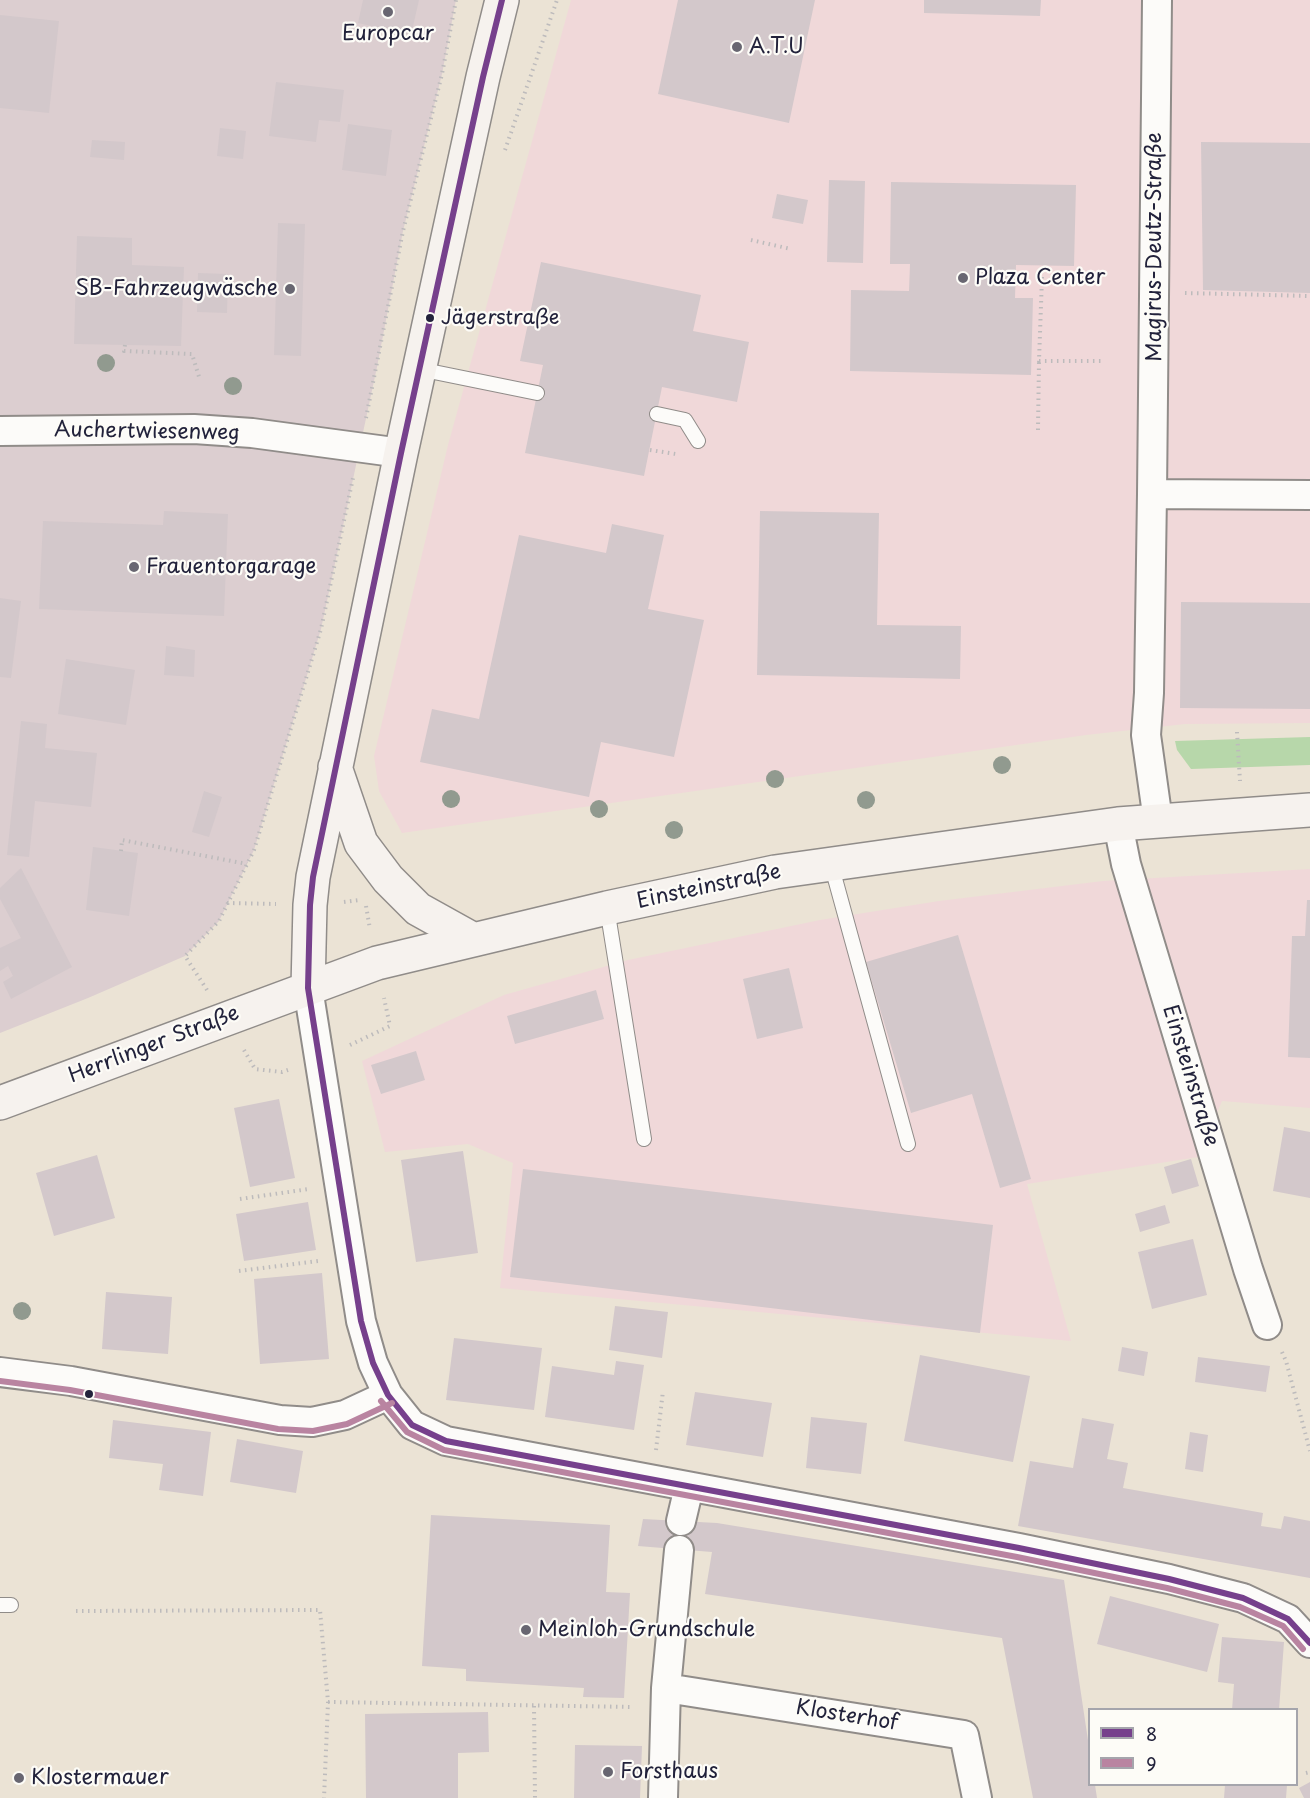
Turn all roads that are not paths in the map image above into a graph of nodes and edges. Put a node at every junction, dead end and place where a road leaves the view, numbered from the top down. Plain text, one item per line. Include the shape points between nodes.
1 (502, 0) edge
2 (1157, 0) edge
3 (419, 369) junction
4 (537, 393) dead end
5 (657, 414) dead end
6 (0, 430) edge
7 (698, 441) dead end
8 (401, 453) junction
9 (1152, 494) junction
10 (1310, 495) edge
11 (335, 767) junction
12 (1310, 810) edge
13 (1158, 821) junction
14 (1118, 824) junction
15 (831, 864) junction
16 (607, 908) junction
17 (472, 939) junction
18 (309, 988) junction
19 (0, 1103) edge
20 (644, 1139) dead end
21 (908, 1144) dead end
22 (1267, 1325) road end
23 (0, 1371) edge
24 (388, 1395) junction
25 (689, 1487) junction
26 (681, 1521) dead end
27 (679, 1550) dead end
28 (1299, 1615) edge
29 (1310, 1643) edge
30 (666, 1698) junction
31 (976, 1792) edge
32 (663, 1798) edge

1 - 3 street
2 - 9 street, Magirus-Deutz-Straße
3 - 4 lane
3 - 8 street
5 - 7 lane via 685,420
6 - 8 street, Auchertwiesenweg via 194,429
8 - 11 street
9 - 10 street
9 - 13 street, Magirus-Deutz-Straße via 1146,735
11 - 17 street via 361,843 388,879 418,909
11 - 18 street via 313,877
12 - 13 street, Einsteinstraße
13 - 14 street, Einsteinstraße
14 - 15 street, Einsteinstraße
14 - 22 street, Einsteinstraße via 1126,864
15 - 16 street, Einsteinstraße
15 - 21 lane
16 - 17 street, Einsteinstraße
16 - 20 lane
17 - 18 street, Einsteinstraße via 376,963
18 - 19 street, Herrlinger Straße
18 - 24 street via 361,1322
23 - 24 street via 280,1420 312,1422 345,1415
24 - 25 street via 412,1425 446,1442
25 - 26 street
25 - 28 street via 1169,1579
27 - 30 street
28 - 29 street
30 - 31 street, Klosterhof via 964,1735
30 - 32 street

